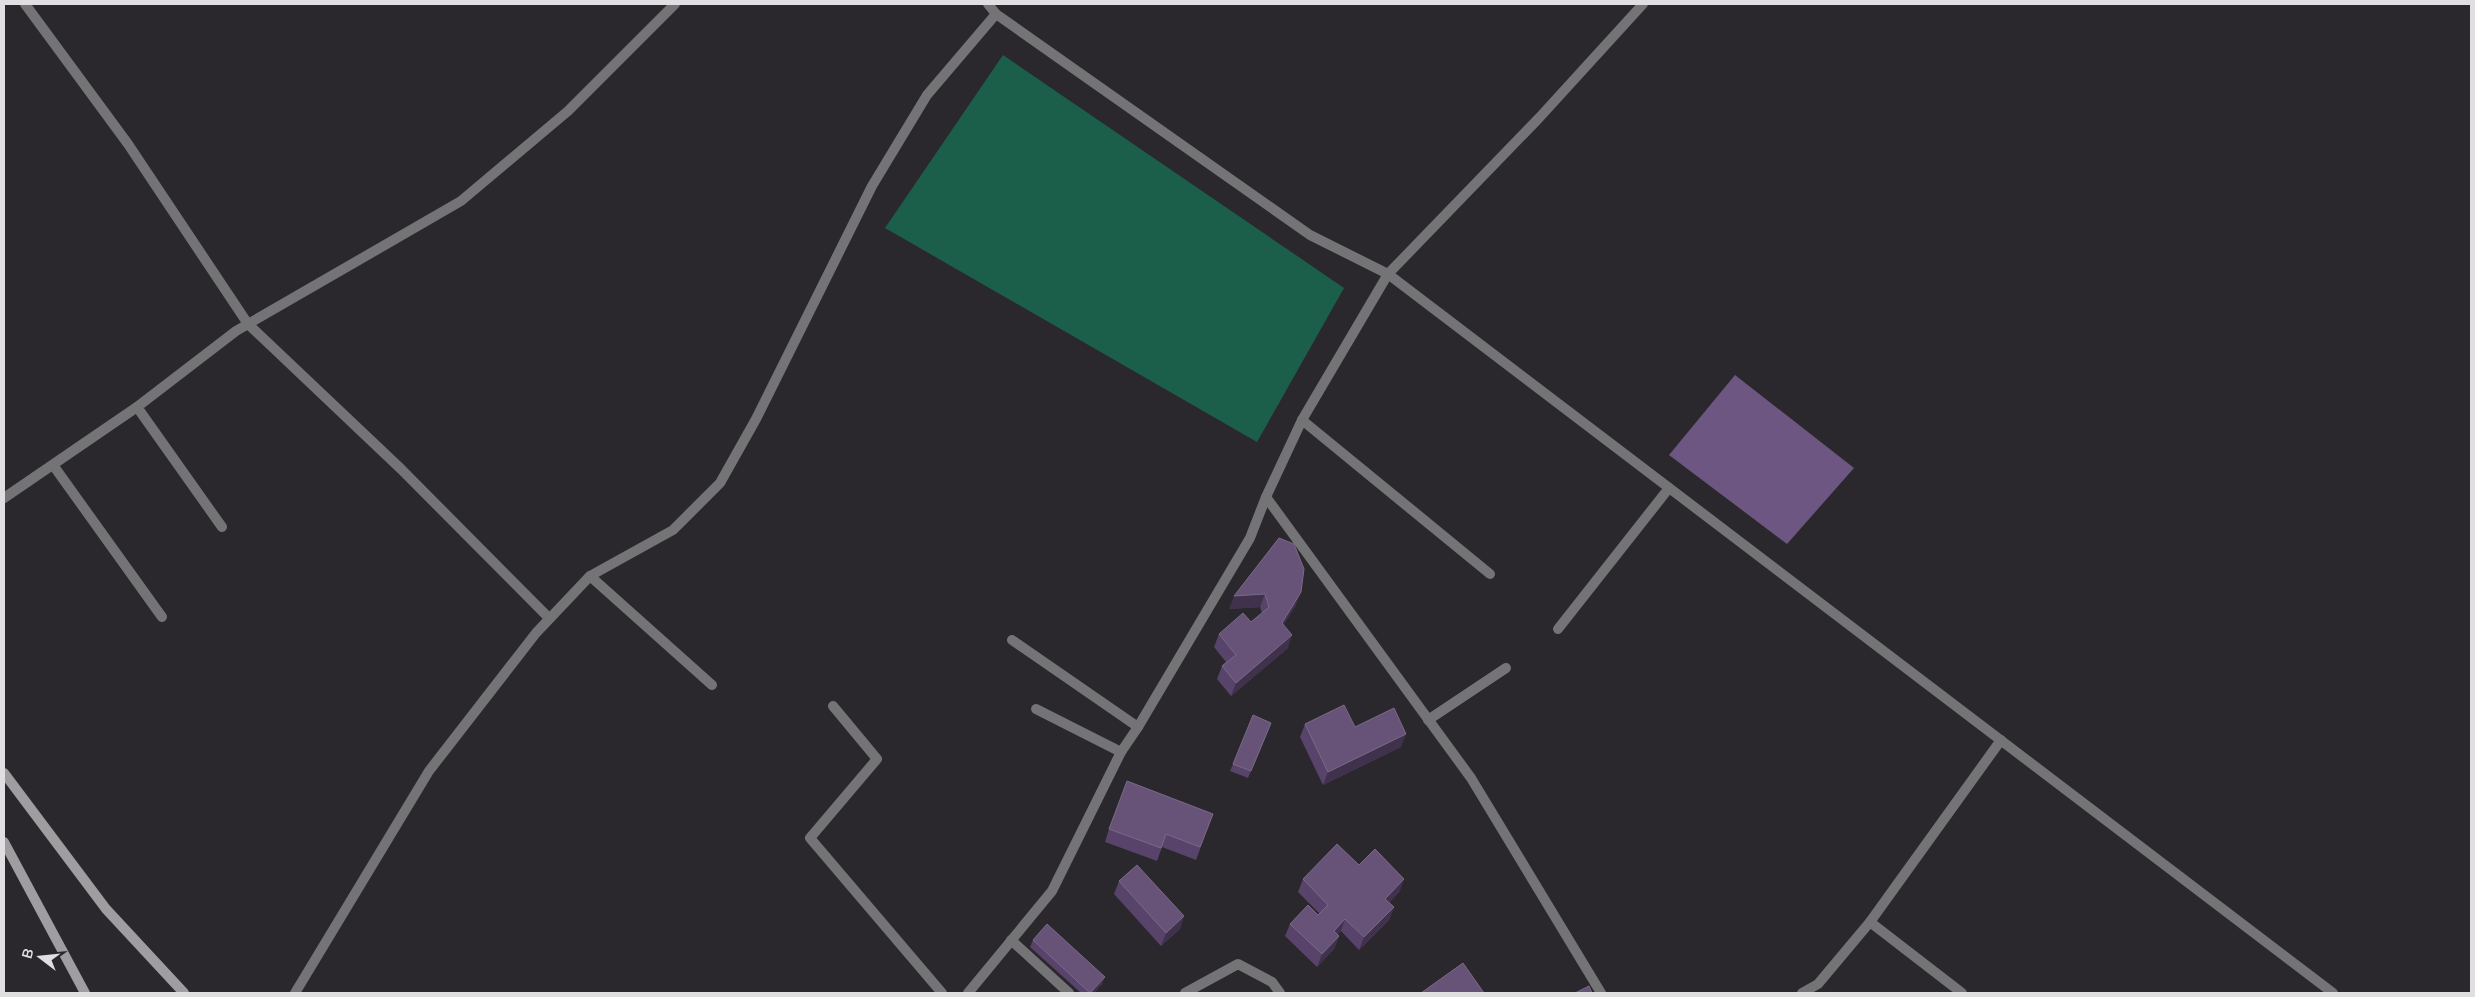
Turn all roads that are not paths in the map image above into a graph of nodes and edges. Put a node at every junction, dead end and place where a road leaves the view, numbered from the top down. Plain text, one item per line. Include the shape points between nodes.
1 (25, 4) edge
2 (675, 4) edge
3 (988, 4) edge
4 (1643, 4) edge
5 (996, 14) junction
6 (1388, 274) junction
7 (248, 324) junction
8 (137, 407) junction
9 (1302, 420) junction
10 (53, 465) junction
11 (1669, 488) junction
12 (1266, 497) junction
13 (4, 498) edge
14 (222, 527) dead end
15 (1490, 574) dead end
16 (590, 576) junction
17 (162, 617) dead end
18 (549, 618) junction
19 (1558, 628) dead end
20 (1012, 640) dead end
21 (1506, 668) dead end
22 (712, 685) dead end
23 (833, 706) dead end
24 (1036, 710) dead end
25 (1428, 720) junction
26 (1138, 727) junction
27 (2001, 740) junction
28 (1121, 752) junction
29 (4, 774) edge
30 (4, 842) edge
31 (1870, 922) junction
32 (1011, 940) junction
33 (85, 993) edge
34 (184, 993) edge
35 (295, 993) edge
36 (942, 993) edge
37 (968, 993) edge
38 (1069, 993) edge
39 (1185, 993) edge
40 (1280, 993) edge
41 (1601, 993) edge
42 (1802, 993) edge
43 (1962, 993) edge
44 (2333, 993) edge

1 - 7 street via 128,144
2 - 7 street via 568,111 461,201
3 - 5 street
4 - 6 street via 1539,118
5 - 6 street via 1310,235
5 - 16 street via 926,95 872,186 756,419 720,483 673,530
6 - 9 street
6 - 11 street
7 - 8 street
7 - 18 street via 401,469
8 - 10 street
8 - 14 street
9 - 12 street
9 - 15 street
10 - 13 street
10 - 17 street
11 - 19 street
11 - 27 street
12 - 25 street
12 - 26 street via 1250,538
16 - 18 street
16 - 22 street
18 - 35 street via 429,771
20 - 26 street
21 - 25 street
23 - 36 street via 877,759 810,838
24 - 28 street
25 - 41 street via 1471,778
26 - 28 street
27 - 31 street
27 - 44 street
28 - 32 street via 1052,891
29 - 34 main road via 106,909
30 - 33 main road
31 - 42 street via 1818,984
31 - 43 street
32 - 37 street
32 - 38 street
39 - 40 street via 1238,964 1272,982

